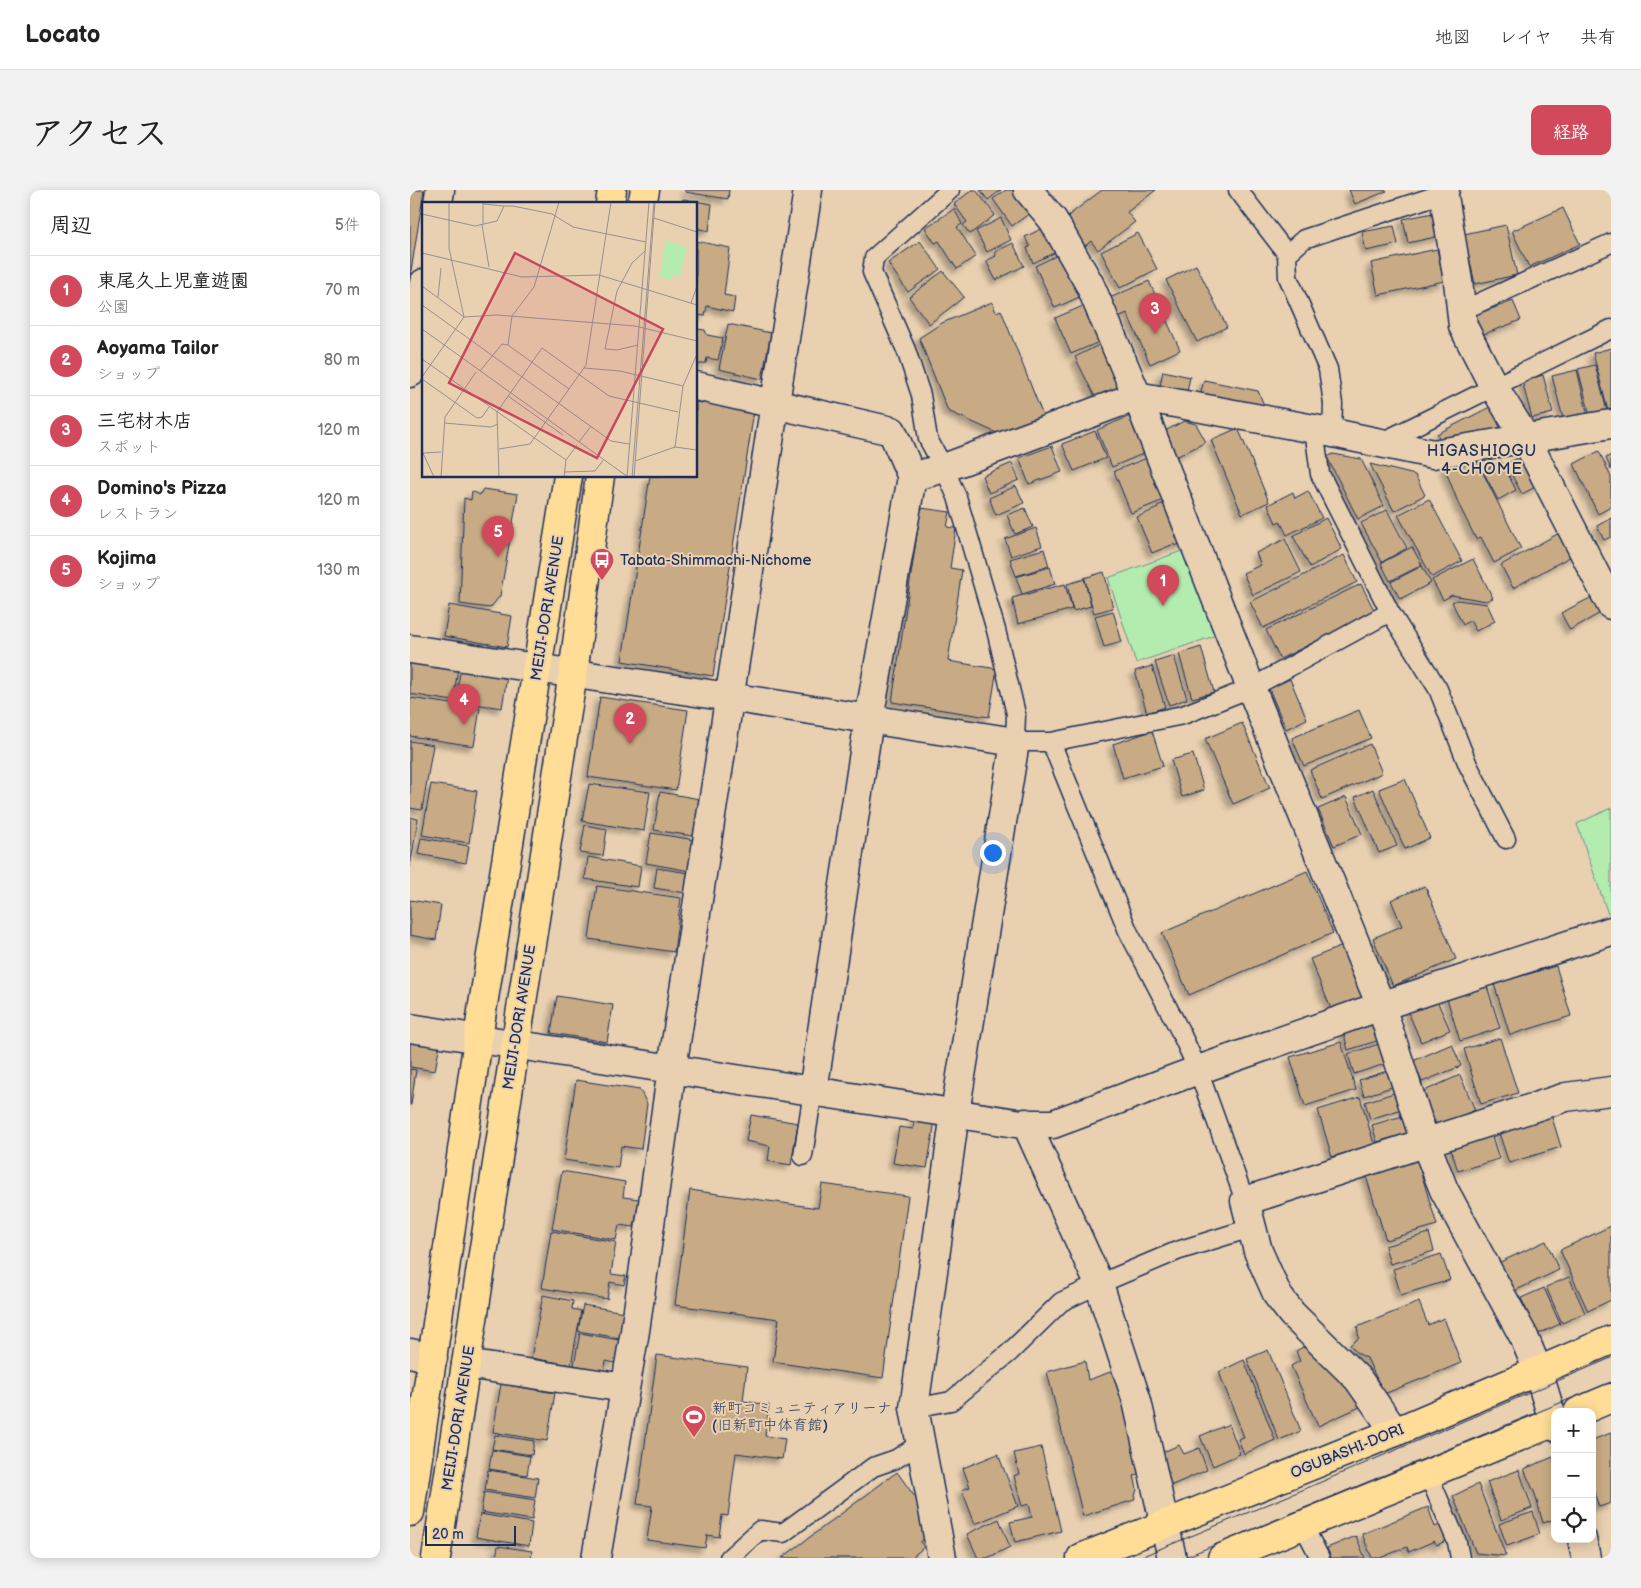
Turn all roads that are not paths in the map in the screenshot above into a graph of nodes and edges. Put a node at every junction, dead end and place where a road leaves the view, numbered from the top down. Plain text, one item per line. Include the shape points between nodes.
1 (808, 190) edge
2 (950, 190) edge
3 (1028, 190) edge
4 (1238, 190) edge
5 (1445, 191) edge
6 (1611, 243) edge
7 (1287, 254) junction
8 (422, 293) edge
9 (1461, 311) junction
10 (417, 319) edge
11 (1611, 329) edge
12 (410, 373) edge
13 (698, 386) edge
14 (1494, 387) junction
15 (1137, 396) junction
16 (774, 403) junction
17 (1611, 424) edge
18 (1323, 431) junction
19 (1526, 439) junction
20 (1380, 443) junction
21 (944, 468) junction
22 (912, 477) junction
23 (568, 478) edge
24 (600, 478) edge
25 (1607, 587) edge
26 (1390, 612) junction
27 (410, 650) edge
28 (538, 668) junction
29 (573, 673) junction
30 (1251, 688) junction
31 (729, 696) junction
32 (869, 719) junction
33 (1015, 742) junction
34 (1052, 742) junction
35 (1506, 839) dead end
36 (1611, 931) edge
37 (1381, 1006) junction
38 (410, 1028) edge
39 (478, 1038) junction
40 (515, 1044) junction
41 (672, 1068) junction
42 (1198, 1070) junction
43 (813, 1091) junction
44 (1611, 1091) edge
45 (955, 1113) junction
46 (1026, 1124) junction
47 (1425, 1142) junction
48 (803, 1156) dead end
49 (1245, 1201) junction
50 (1251, 1228) junction
51 (1099, 1284) junction
52 (1611, 1340) edge
53 (422, 1356) edge
54 (466, 1364) junction
55 (1538, 1371) junction
56 (625, 1388) junction
57 (1611, 1398) edge
58 (914, 1408) junction
59 (1587, 1408) edge
60 (1551, 1414) edge
61 (1551, 1425) edge
62 (1395, 1432) junction
63 (921, 1443) junction
64 (1428, 1474) junction
65 (410, 1512) edge
66 (1163, 1525) junction
67 (1303, 1525) junction
68 (1583, 1543) edge
69 (436, 1558) edge
70 (596, 1558) edge
71 (729, 1558) edge
72 (942, 1558) edge
73 (1081, 1558) edge
74 (1172, 1558) edge
75 (1222, 1558) edge
76 (1320, 1558) edge
77 (1460, 1558) edge
78 (1586, 1558) edge

1 - 16 street
2 - 21 lane via 874,258 872,272 906,350 920,395 928,439
3 - 15 street via 1053,220 1090,285
4 - 7 lane
5 - 7 lane via 1304,240
5 - 9 street
6 - 9 lane
7 - 18 lane via 1288,277 1328,369 1333,404
8 - 10 street
9 - 14 street via 1463,326
10 - 12 street
11 - 14 lane
13 - 16 street
14 - 19 street
14 - 20 lane
15 - 18 street
15 - 21 street
15 - 30 street
16 - 22 street via 892,431
16 - 31 street
17 - 19 street
18 - 20 street
18 - 26 lane via 1320,474
19 - 20 street via 1433,454
19 - 25 street
21 - 22 street
21 - 33 lane via 957,497 996,630 1016,714
22 - 32 street
23 - 28 main road, MEIJI-DORI AVENUE
24 - 29 main road, MEIJI-DORI AVENUE
26 - 30 lane
26 - 35 lane via 1438,689 1468,765
27 - 28 street
28 - 29 street
28 - 39 main road, MEIJI-DORI AVENUE
29 - 31 street
29 - 40 main road, MEIJI-DORI AVENUE
30 - 34 lane via 1183,715
30 - 37 street
31 - 32 street
31 - 41 street
32 - 33 street
32 - 43 street
33 - 34 lane
33 - 45 street
34 - 42 lane via 1128,931
36 - 37 street
37 - 42 street
37 - 47 street
38 - 39 street
39 - 40 street
39 - 53 main road, MEIJI-DORI AVENUE
40 - 41 street
40 - 54 main road, MEIJI-DORI AVENUE
41 - 43 street
41 - 56 street
42 - 46 street via 1053,1124
42 - 49 lane
43 - 45 street
43 - 48 lane
44 - 47 street via 1566,1097
45 - 46 street
45 - 58 street
46 - 51 street
47 - 49 street
47 - 55 street via 1444,1190 1523,1334
49 - 50 street
50 - 51 lane via 1177,1251
50 - 62 street via 1278,1296 1358,1379
51 - 58 lane via 1061,1302 1008,1353 950,1400
51 - 66 street via 1137,1401
52 - 55 main road, OGUBASHI-DORI
53 - 65 main road, MEIJI-DORI AVENUE
54 - 56 street
54 - 69 main road, MEIJI-DORI AVENUE
55 - 60 street
55 - 62 main road, OGUBASHI-DORI
56 - 70 street
57 - 59 main road
58 - 63 street
61 - 64 main road
62 - 66 main road, OGUBASHI-DORI
63 - 71 lane via 896,1459 873,1467 784,1533 760,1530
63 - 72 street
64 - 67 main road
64 - 77 lane via 1458,1542
66 - 73 main road, OGUBASHI-DORI
66 - 74 street
67 - 75 main road
67 - 76 lane
68 - 78 street

